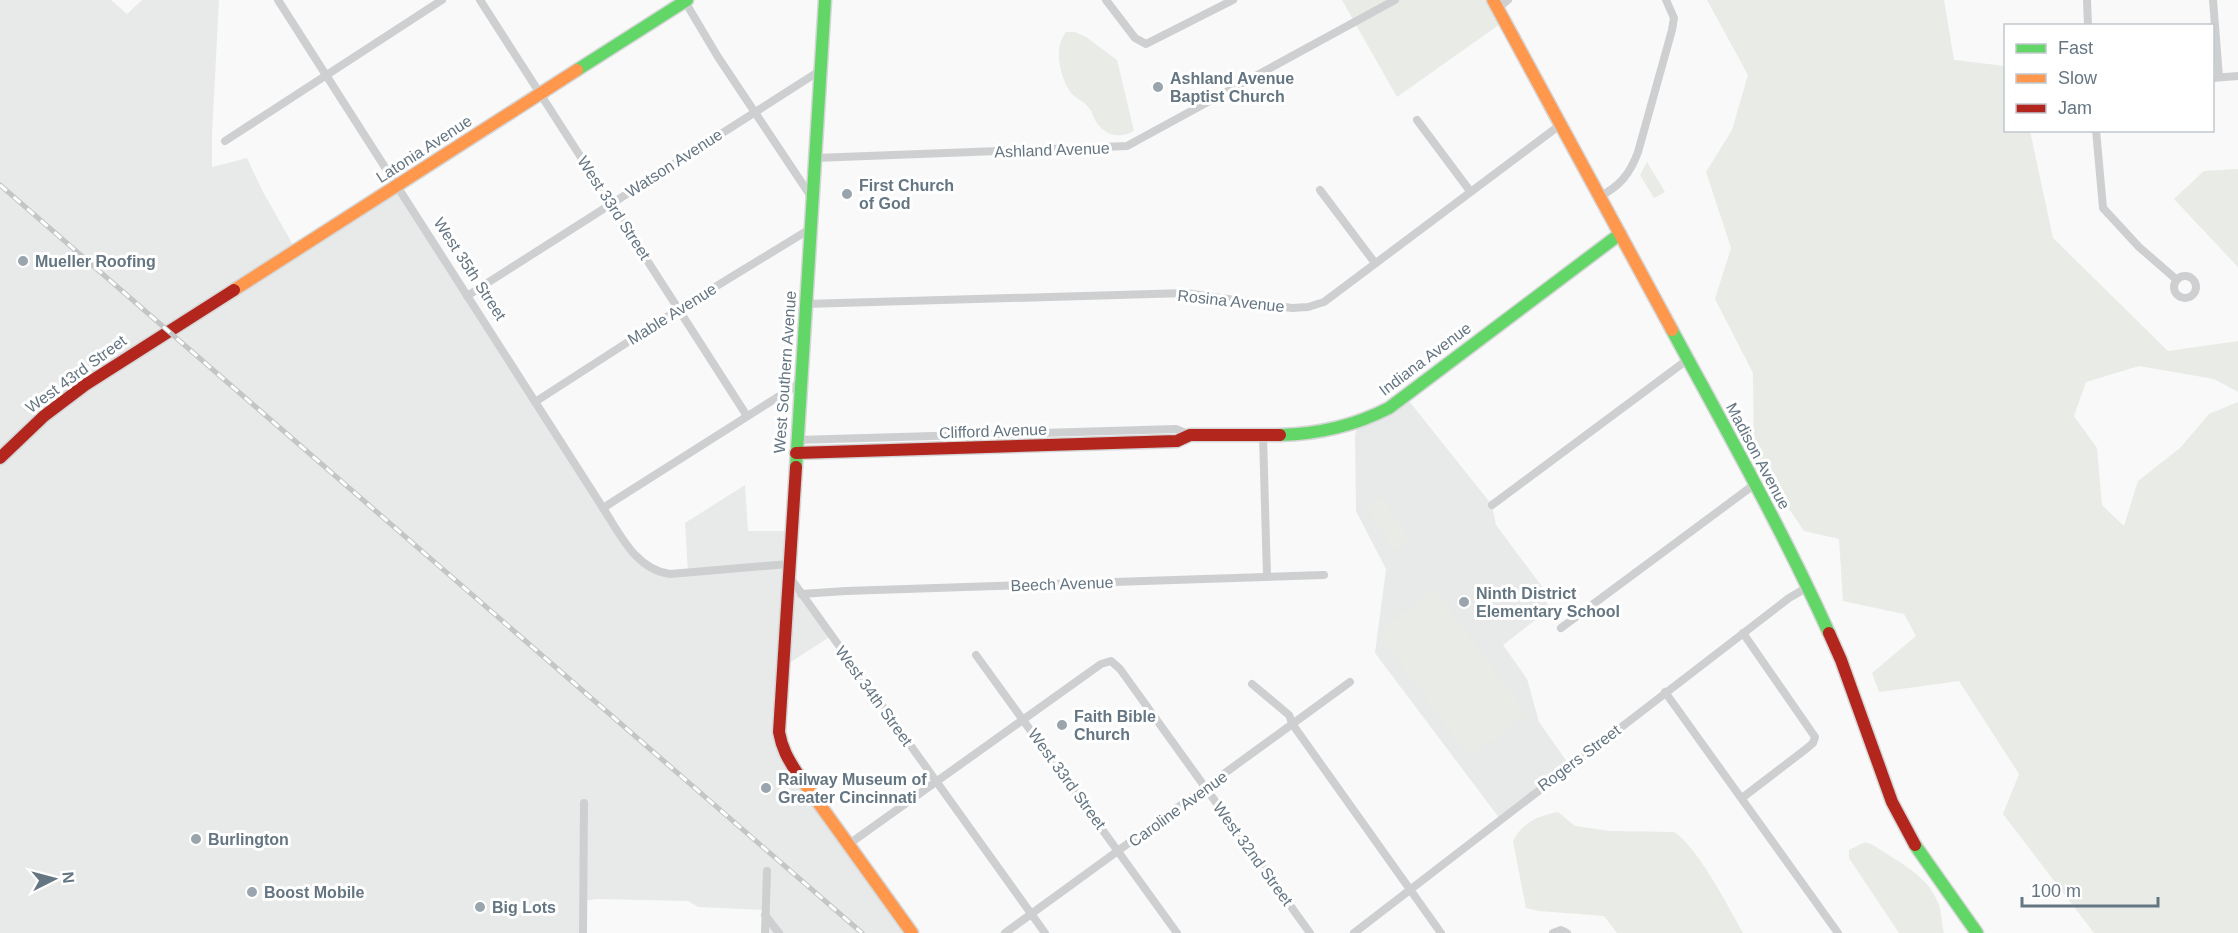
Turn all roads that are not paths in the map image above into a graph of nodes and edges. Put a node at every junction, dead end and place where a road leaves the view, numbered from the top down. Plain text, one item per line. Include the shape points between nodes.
1 (278, 0) edge
2 (442, 0) edge
3 (480, 0) edge
4 (685, 0) edge
5 (825, 0) edge
6 (1106, 0) edge
7 (1233, 0) edge
8 (1395, 0) edge
9 (1508, 0) edge
10 (1666, 0) edge
11 (2087, 0) edge
12 (2213, 0) edge
13 (1495, 4) edge
14 (2088, 24) edge
15 (2214, 24) edge
16 (2214, 26) edge
17 (821, 70) junction
18 (327, 74) junction
19 (2238, 76) edge
20 (2216, 77) edge
21 (540, 93) junction
22 (753, 112) junction
23 (1417, 120) dead end
24 (1560, 125) junction
25 (2096, 132) edge
26 (225, 141) dead end
27 (815, 158) junction
28 (397, 186) junction
29 (1320, 190) dead end
30 (1470, 191) junction
31 (1599, 197) junction
32 (812, 198) junction
33 (610, 203) junction
34 (810, 229) junction
35 (1620, 234) junction
36 (1375, 263) junction
37 (2177, 280) dead end
38 (467, 296) junction
39 (805, 304) junction
40 (679, 309) junction
41 (178, 325) joint
42 (1687, 360) junction
43 (800, 383) junction
44 (535, 402) junction
45 (747, 416) junction
46 (1190, 435) junction
47 (1221, 435) joint
48 (1263, 435) junction
49 (797, 440) junction
50 (796, 453) junction
51 (0, 458) edge
52 (1755, 484) junction
53 (1492, 505) dead end
54 (603, 508) junction
55 (789, 570) junction
56 (1324, 575) dead end
57 (1267, 577) junction
58 (1808, 587) junction
59 (801, 594) junction
60 (1561, 628) dead end
61 (1743, 633) junction
62 (976, 655) dead end
63 (1350, 682) dead end
64 (1252, 684) dead end
65 (1665, 692) junction
66 (1023, 719) junction
67 (1293, 724) junction
68 (936, 782) junction
69 (1206, 789) junction
70 (1742, 798) junction
71 (585, 803) dead end
72 (849, 844) junction
73 (1119, 852) junction
74 (767, 871) dead end
75 (1410, 889) junction
76 (1031, 914) junction
77 (765, 915) junction
78 (583, 933) edge
79 (765, 933) edge
80 (779, 933) edge
81 (912, 933) edge
82 (1005, 933) edge
83 (1044, 933) edge
84 (1177, 933) edge
85 (1310, 933) edge
86 (1354, 933) edge
87 (1441, 933) edge
88 (1838, 933) edge
89 (1977, 933) edge

1 - 18 street, West 35th Street
2 - 18 street
3 - 21 street, West 33rd Street
4 - 21 street, Latonia Avenue
4 - 22 street
5 - 17 street, West Southern Avenue
6 - 7 street via 1140,43 1151,43
8 - 27 street, Ashland Avenue via 1127,146
9 - 13 street
10 - 31 street via 1674,18 1672,30 1632,170 1614,189
11 - 14 street
12 - 15 street
13 - 24 street, Madison Avenue
16 - 20 street
17 - 22 street, Watson Avenue
17 - 27 street, West Southern Avenue
18 - 26 street
18 - 28 street, West 35th Street
19 - 20 street
21 - 28 street, Latonia Avenue
21 - 33 street, West 33rd Street
22 - 32 street
22 - 33 street, Watson Avenue
23 - 30 street
24 - 30 street, Rosina Avenue
24 - 31 street, Madison Avenue
25 - 37 street via 2103,208
27 - 32 street, West Southern Avenue
28 - 38 street, West 35th Street
28 - 41 street, Latonia Avenue
29 - 36 street
30 - 36 street, Rosina Avenue
31 - 35 street, Madison Avenue
32 - 34 street, West Southern Avenue
33 - 38 street, Watson Avenue
33 - 40 street, West 33rd Street
34 - 39 street, West Southern Avenue
34 - 40 street, Mable Avenue
35 - 42 street, Madison Avenue
35 - 48 street, Indiana Avenue via 1378,414 1326,431
36 - 39 street, Rosina Avenue via 1324,302 1308,307 1186,293
38 - 44 street, West 35th Street
39 - 43 street, West Southern Avenue
40 - 44 street, Mable Avenue
40 - 45 street, West 33rd Street
41 - 51 street, West 43rd Street via 77,390
42 - 52 street, Madison Avenue
42 - 53 street
43 - 45 street
43 - 49 street, West Southern Avenue
44 - 54 street, West 35th Street
45 - 54 street
46 - 47 street, Clifford Avenue
46 - 49 street, Clifford Avenue via 1176,429
46 - 50 street, Clifford Avenue via 1178,441
47 - 48 street, Indiana Avenue
48 - 57 street
49 - 50 street, West Southern Avenue
50 - 55 street, West Southern Avenue
52 - 58 street, Madison Avenue
52 - 60 street
54 - 55 street, West 35th Street via 635,555 654,570 670,574
55 - 59 street, West 34th Street
55 - 72 street, West Southern Avenue via 779,717 781,745
56 - 57 street, Beech Avenue
57 - 59 street, Beech Avenue
58 - 61 street, Rogers Street
58 - 89 street, Madison Avenue via 1841,660 1907,833
59 - 68 street, West 34th Street
61 - 65 street, Rogers Street
61 - 70 street via 1815,737 1806,749
62 - 66 street, West 33rd Street
63 - 67 street, Caroline Avenue
64 - 67 street via 1289,715
65 - 70 street
65 - 75 street, Rogers Street
66 - 68 street
66 - 69 street, West 32nd Street via 1111,661
66 - 73 street, West 33rd Street
67 - 69 street, Caroline Avenue
67 - 75 street
68 - 72 street
68 - 76 street, West 34th Street
69 - 73 street, Caroline Avenue
69 - 85 street, West 32nd Street
70 - 88 street
71 - 78 street
72 - 81 street
73 - 76 street, Caroline Avenue
73 - 84 street, West 33rd Street
74 - 77 street
75 - 86 street, Rogers Street
75 - 87 street
76 - 82 street, Caroline Avenue
76 - 83 street, West 34th Street
77 - 79 street
77 - 80 street

